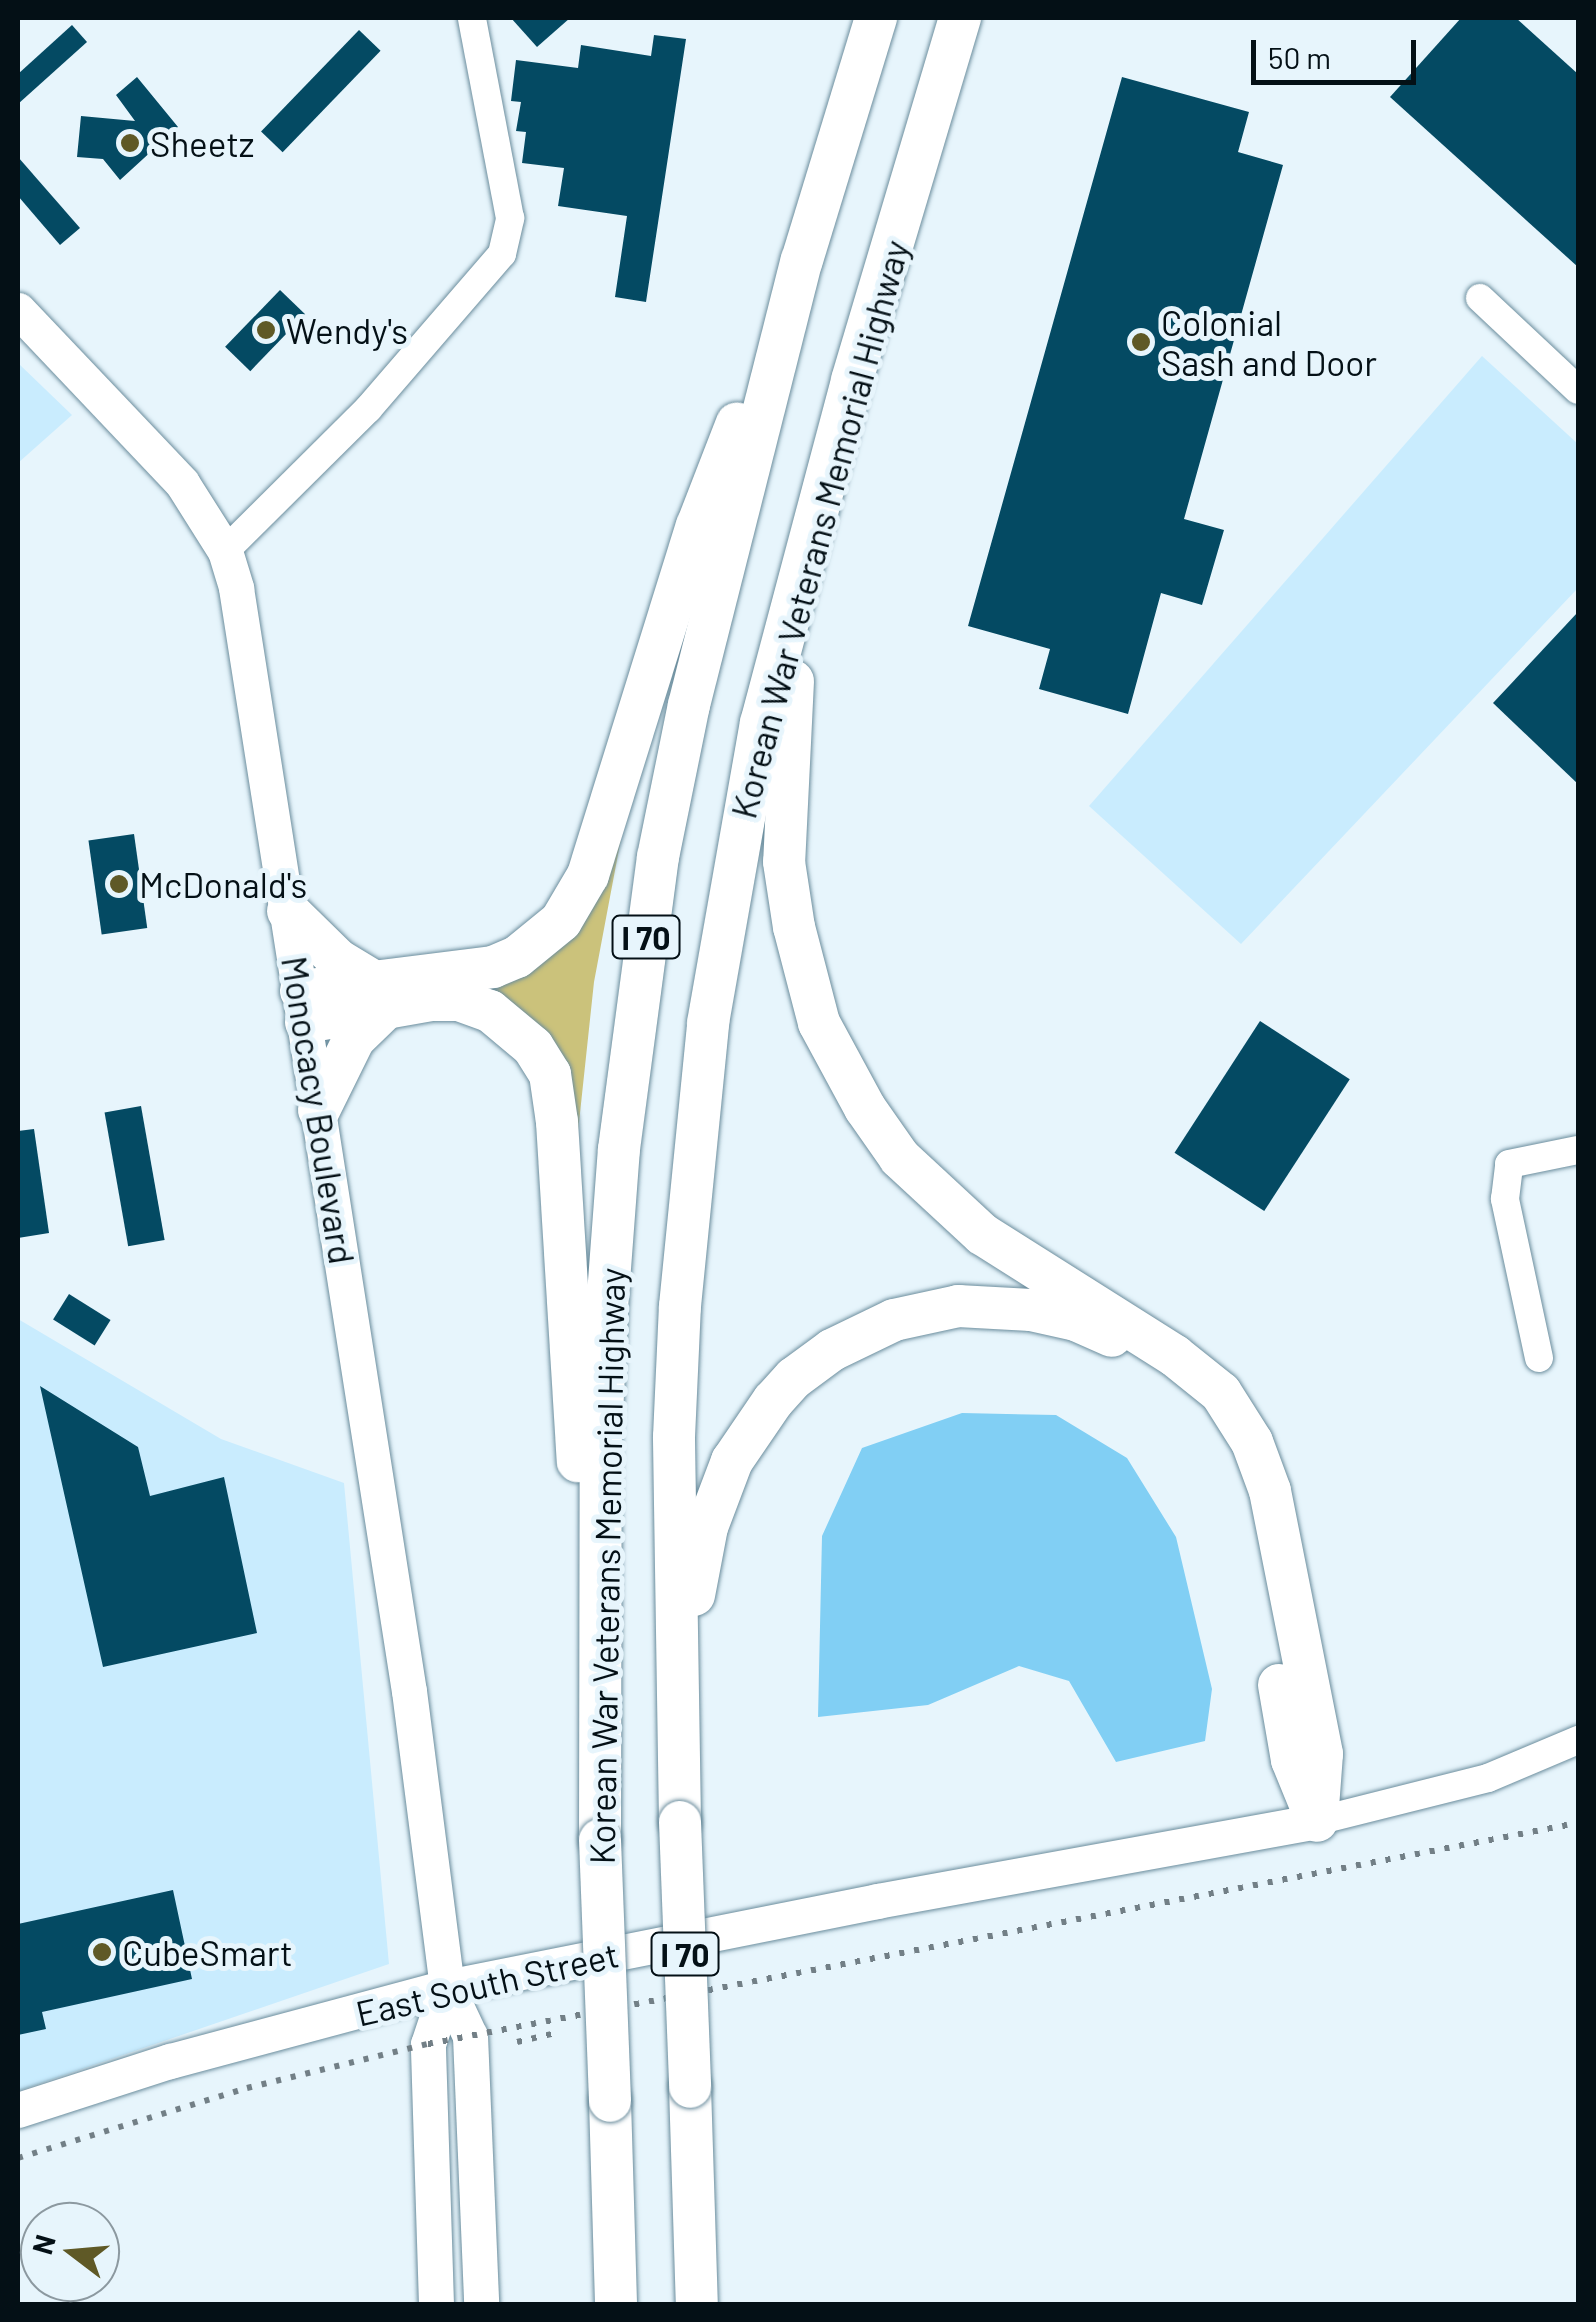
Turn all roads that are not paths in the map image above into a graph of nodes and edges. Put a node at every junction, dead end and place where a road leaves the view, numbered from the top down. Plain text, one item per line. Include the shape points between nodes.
1 (472, 18) edge
2 (876, 18) edge
3 (960, 18) edge
4 (802, 260) junction
5 (1480, 298) dead end
6 (18, 310) edge
7 (1578, 390) edge
8 (225, 551) junction
9 (802, 562) junction
10 (288, 911) junction
11 (382, 995) junction
12 (303, 1006) junction
13 (319, 1110) junction
14 (1578, 1150) edge
15 (1540, 1358) dead end
16 (599, 1630) junction
17 (676, 1684) junction
18 (1578, 1740) edge
19 (1318, 1822) junction
20 (447, 1987) junction
21 (18, 2110) edge
22 (436, 2304) edge
23 (481, 2304) edge
24 (616, 2304) edge
25 (697, 2304) edge

1 - 8 street via 510,218 502,254 368,408
2 - 4 highway, Korean War Veterans Memorial Highway / I 70
3 - 9 highway, Korean War Veterans Memorial Highway / I 70
4 - 11 highway via 697,526 576,901 518,957
4 - 16 highway, Korean War Veterans Memorial Highway / I 70 via 689,706 635,1012 607,1308
5 - 7 street
6 - 8 main road, Monocacy Boulevard via 173,472
8 - 10 main road, Monocacy Boulevard via 250,652
9 - 17 highway, Korean War Veterans Memorial Highway / I 70 via 732,870 692,1156 674,1437
9 - 19 highway via 784,862 820,1023 864,1108 900,1158 982,1234 1176,1356 1221,1393 1242,1426 1270,1491 1322,1754
10 - 11 highway
10 - 12 main road, Monocacy Boulevard
11 - 12 highway
11 - 13 highway
11 - 16 highway via 459,1000 490,1011 533,1047 550,1074 574,1431
12 - 13 main road, Monocacy Boulevard
13 - 20 main road, Monocacy Boulevard via 409,1691
14 - 15 street via 1510,1164 1505,1199
16 - 24 highway, Korean War Veterans Memorial Highway / I 70, bridge
17 - 19 highway via 718,1492 753,1426 794,1378 846,1342 894,1320 958,1306 1031,1310 1076,1320 1135,1351 1184,1392 1226,1446 1252,1532 1292,1760
17 - 25 highway, Korean War Veterans Memorial Highway / I 70, bridge
18 - 19 street via 1488,1778
19 - 20 main road, East South Street
20 - 21 main road, East South Street via 170,2061
20 - 22 main road, Monocacy Boulevard via 428,2044
20 - 23 main road, Monocacy Boulevard via 470,2036

